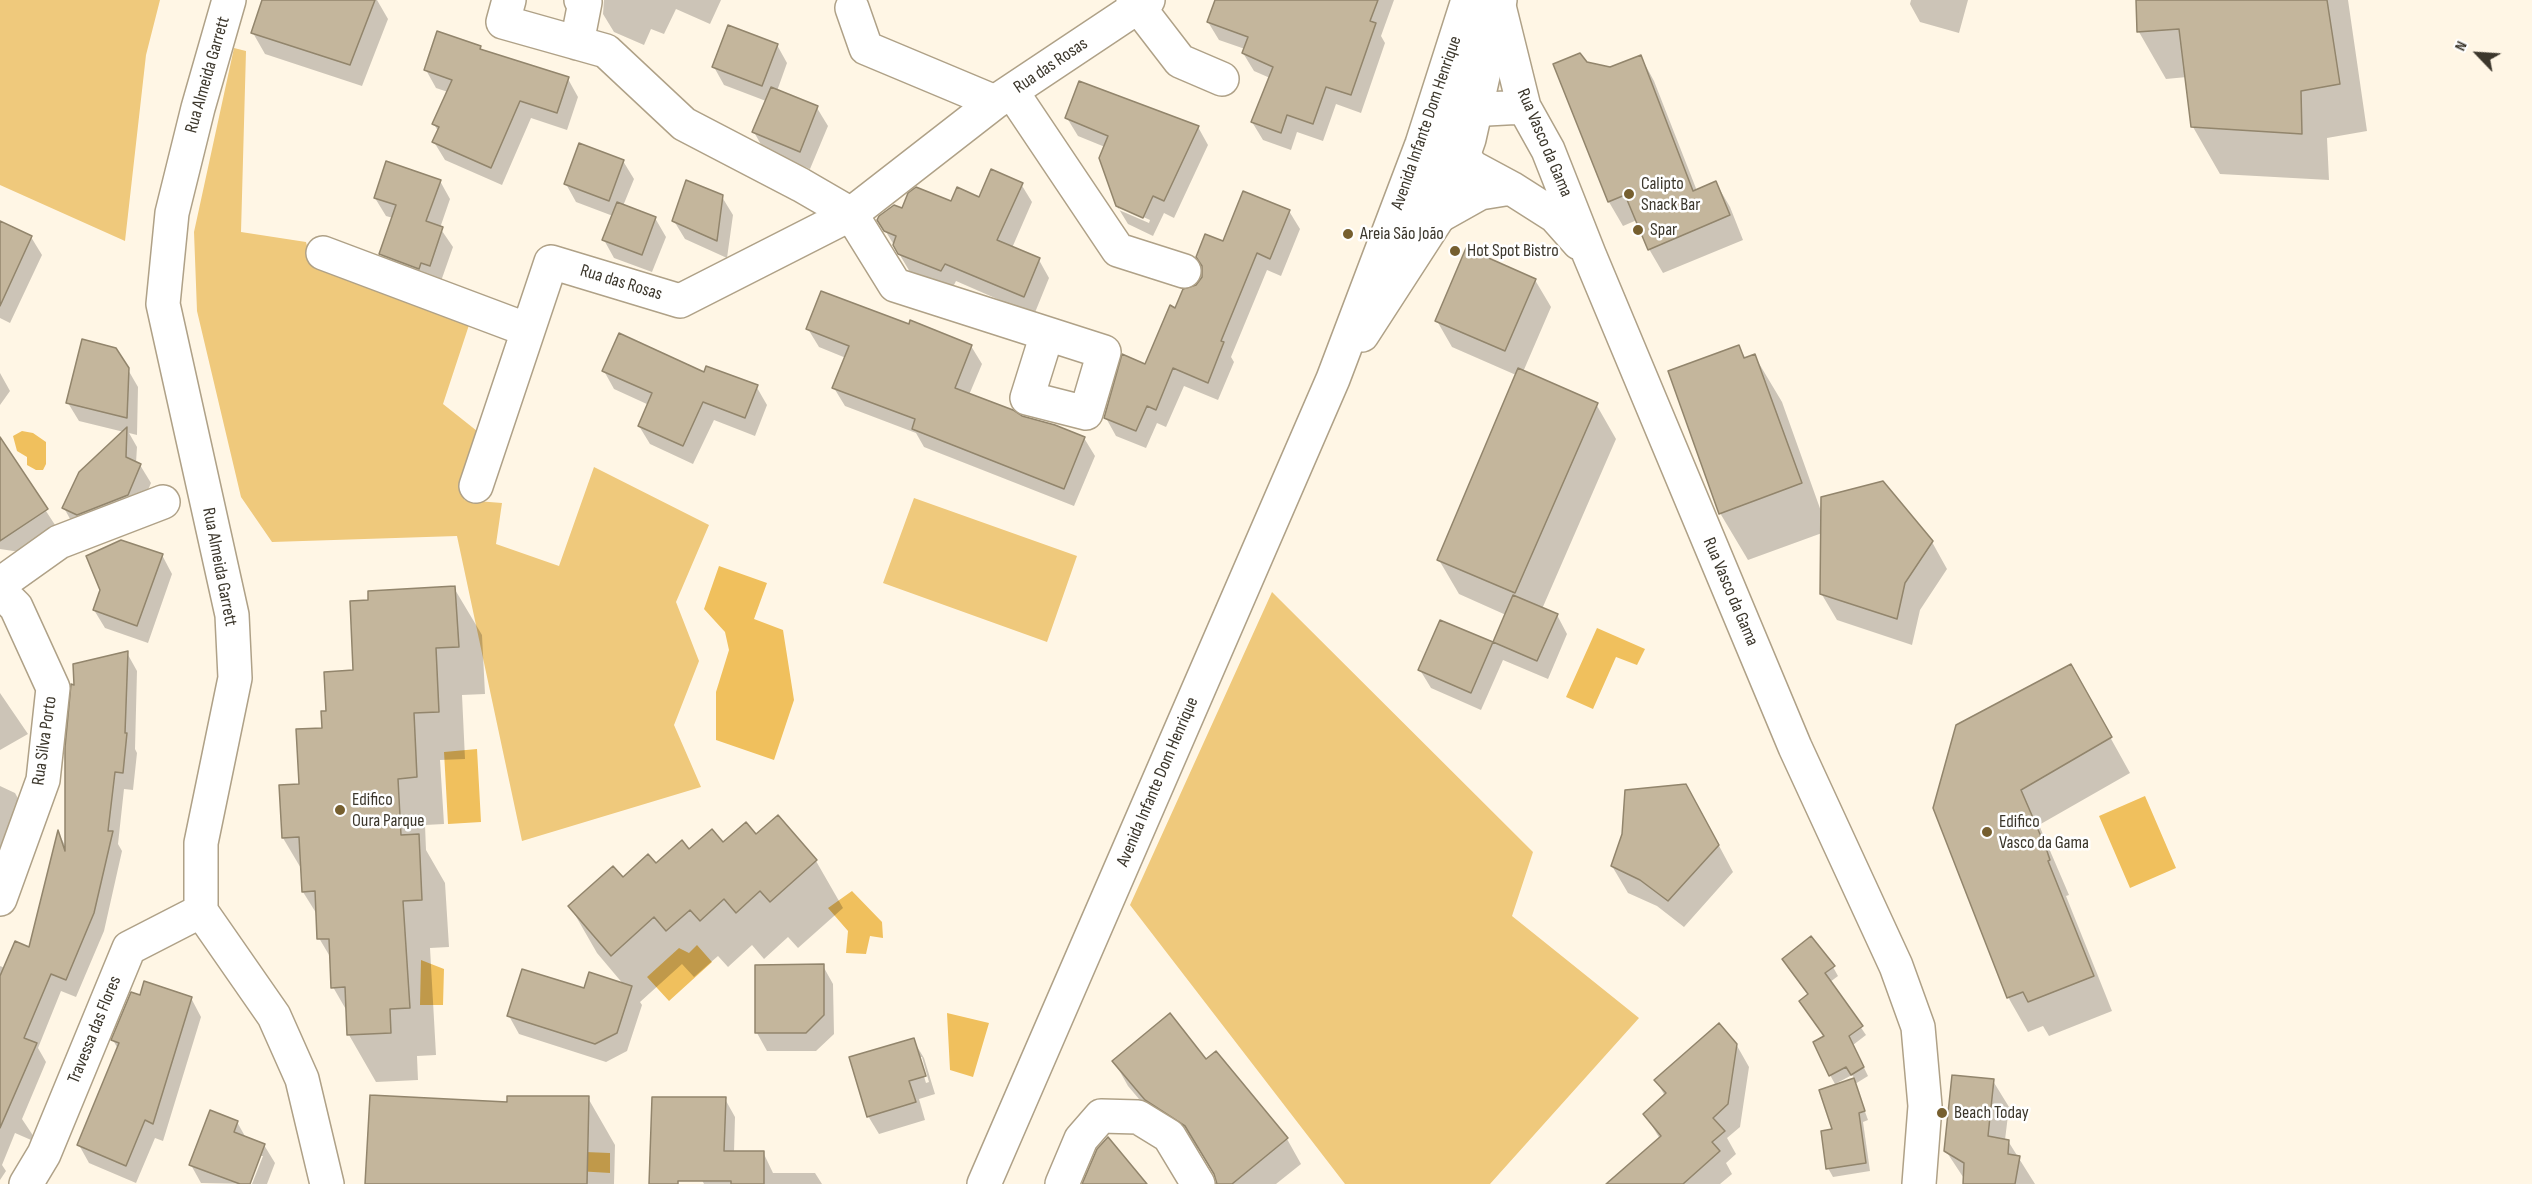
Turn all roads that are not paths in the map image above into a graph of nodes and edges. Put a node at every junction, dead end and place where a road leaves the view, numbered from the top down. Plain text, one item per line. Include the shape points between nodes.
1 (229, 0) edge
2 (509, 0) edge
3 (581, 0) edge
4 (1140, 2) edge
5 (1485, 2) edge
6 (852, 8) dead end
7 (577, 43) junction
8 (1222, 79) dead end
9 (1003, 97) junction
10 (1524, 107) junction
11 (1475, 113) junction
12 (1456, 147) junction
13 (1511, 188) junction
14 (850, 214) junction
15 (1439, 216) junction
16 (323, 253) dead end
17 (1589, 254) junction
18 (1184, 271) dead end
19 (1369, 279) junction
20 (528, 330) junction
21 (1047, 334) dead end
22 (1333, 379) junction
23 (476, 486) dead end
24 (163, 502) dead end
25 (0, 584) edge
26 (0, 591) edge
27 (0, 899) edge
28 (201, 911) junction
29 (26, 1184) edge
30 (327, 1184) edge
31 (984, 1184) edge
32 (1062, 1184) edge
33 (1198, 1184) edge
34 (1919, 1184) edge

1 - 28 street, Rua Almeida Garrett via 172,213 163,304 232,615 235,678 201,843
2 - 7 street via 503,22
3 - 7 street via 585,2
4 - 8 street via 1180,61
4 - 9 street, Rua das Rosas
5 - 10 street, Rua Vasco da Gama
5 - 11 street, Avenida Infante Dom Henrique
5 - 12 street via 1477,18
5 - 19 street, Avenida Infante Dom Henrique via 1422,144
6 - 9 street via 866,48
7 - 14 street via 606,51 684,124
9 - 14 street, Rua das Rosas
9 - 18 street via 1118,250
10 - 11 street
10 - 17 street, Rua Vasco da Gama via 1548,150
11 - 12 street, Avenida Infante Dom Henrique
12 - 13 street via 1472,167
12 - 15 street, Avenida Infante Dom Henrique
12 - 19 street via 1397,253
13 - 15 street via 1480,193
13 - 17 street via 1555,216
14 - 20 street, Rua das Rosas via 680,301 551,262
14 - 21 street via 895,285
15 - 22 street, Avenida Infante Dom Henrique
16 - 20 street
17 - 34 street, Rua Vasco da Gama via 1795,747 1900,976 1918,1027 1925,1106
19 - 22 street, Avenida Infante Dom Henrique
20 - 23 street, Rua das Rosas
22 - 31 street, Avenida Infante Dom Henrique
24 - 25 street via 59,542
26 - 27 street, Rua Silva Porto via 16,607 53,688 43,780
28 - 29 street, Travessa das Flores via 129,948 44,1154
28 - 30 street via 274,1016 302,1079
32 - 33 street via 1081,1139 1101,1116 1138,1117 1169,1136

